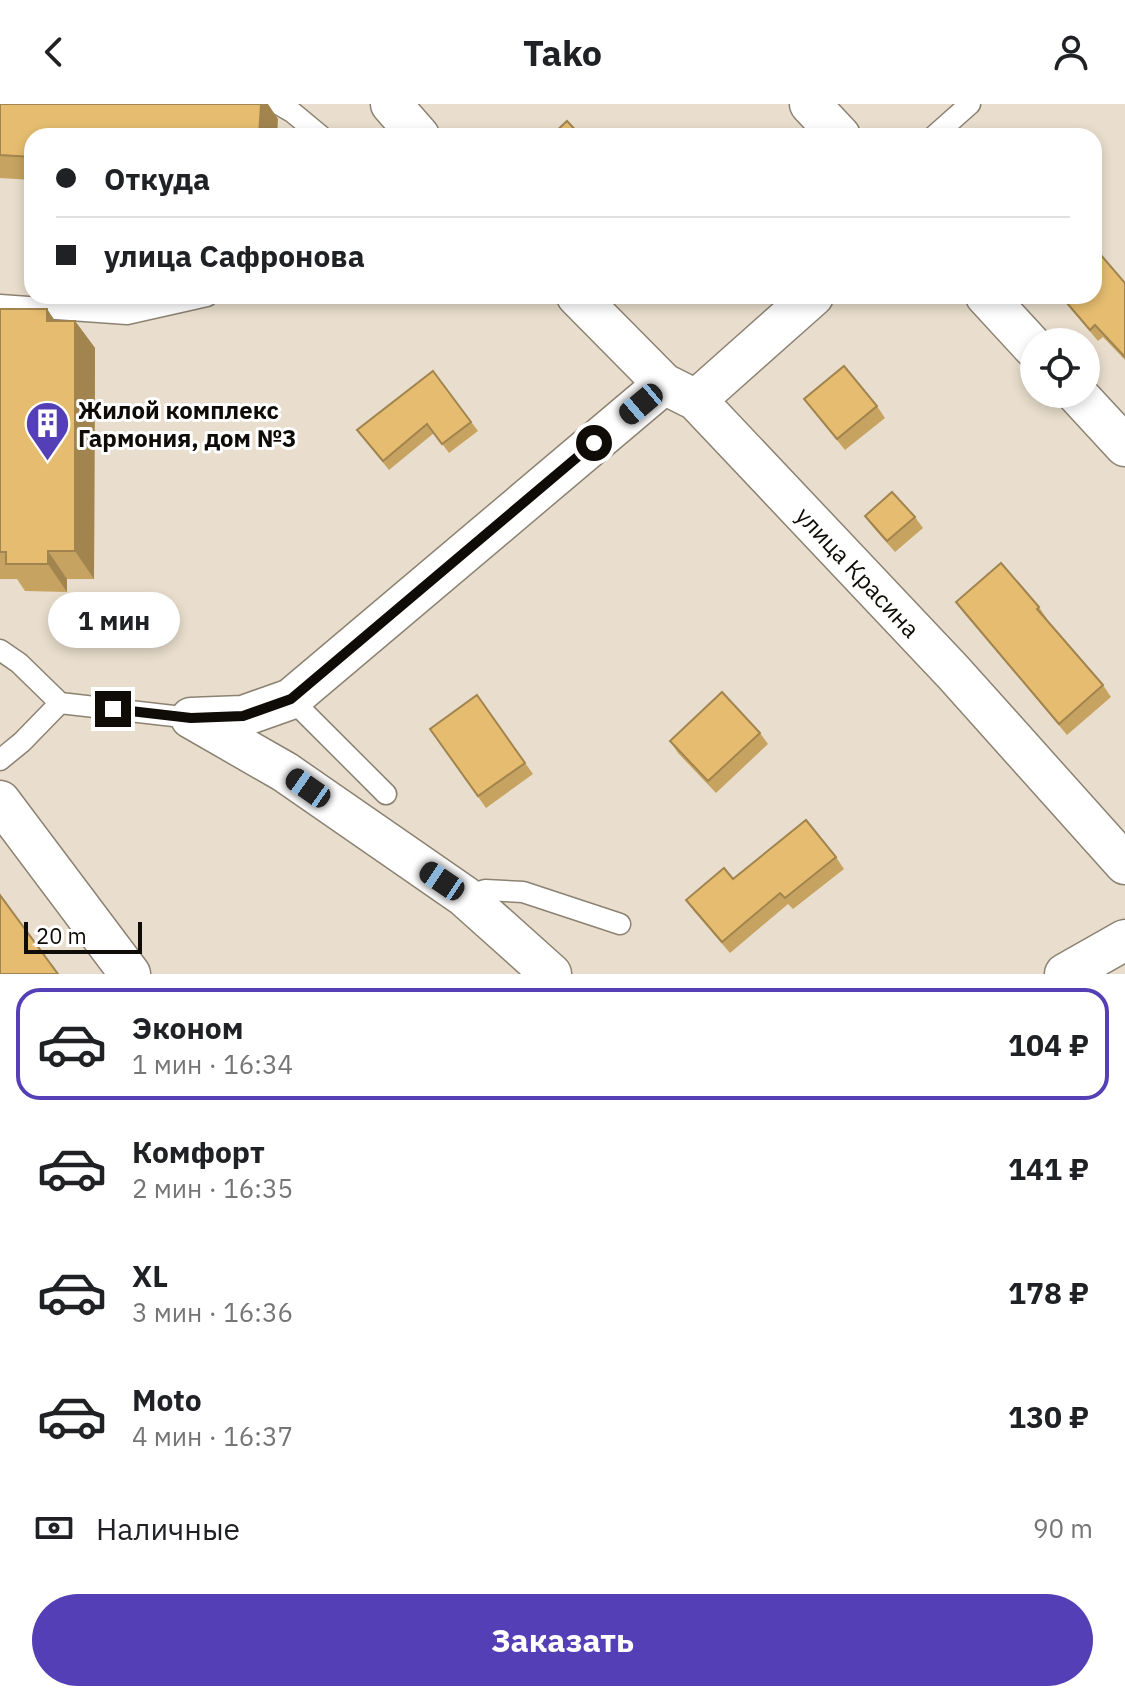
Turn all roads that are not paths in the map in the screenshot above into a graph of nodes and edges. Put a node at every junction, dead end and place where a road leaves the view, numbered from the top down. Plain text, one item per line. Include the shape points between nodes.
1 (278, 104) edge
2 (391, 104) edge
3 (810, 104) edge
4 (970, 104) edge
5 (311, 128) edge
6 (412, 128) edge
7 (832, 128) edge
8 (943, 128) edge
9 (171, 304) edge
10 (586, 304) edge
11 (802, 304) edge
12 (993, 304) edge
13 (0, 305) edge
14 (1020, 333) edge
15 (680, 392) junction
16 (1090, 408) edge
17 (1125, 446) edge
18 (0, 650) edge
19 (291, 699) junction
20 (60, 703) junction
21 (191, 718) junction
22 (0, 760) edge
23 (386, 794) dead end
24 (0, 801) edge
25 (1125, 864) edge
26 (464, 896) junction
27 (620, 924) dead end
28 (1125, 940) edge
29 (130, 974) edge
30 (551, 974) edge
31 (1065, 974) edge

1 - 5 lane
2 - 6 street
3 - 7 street
4 - 8 lane
9 - 13 lane via 127,314
10 - 15 street, улица Красина
11 - 15 street
12 - 14 street
15 - 19 street
15 - 25 street, улица Красина via 953,672
16 - 17 street
18 - 20 lane
19 - 21 street via 243,716
19 - 23 lane
20 - 21 lane
20 - 22 lane
21 - 26 street via 285,772
24 - 29 street
26 - 27 lane via 485,890 523,892
26 - 30 street
28 - 31 street

